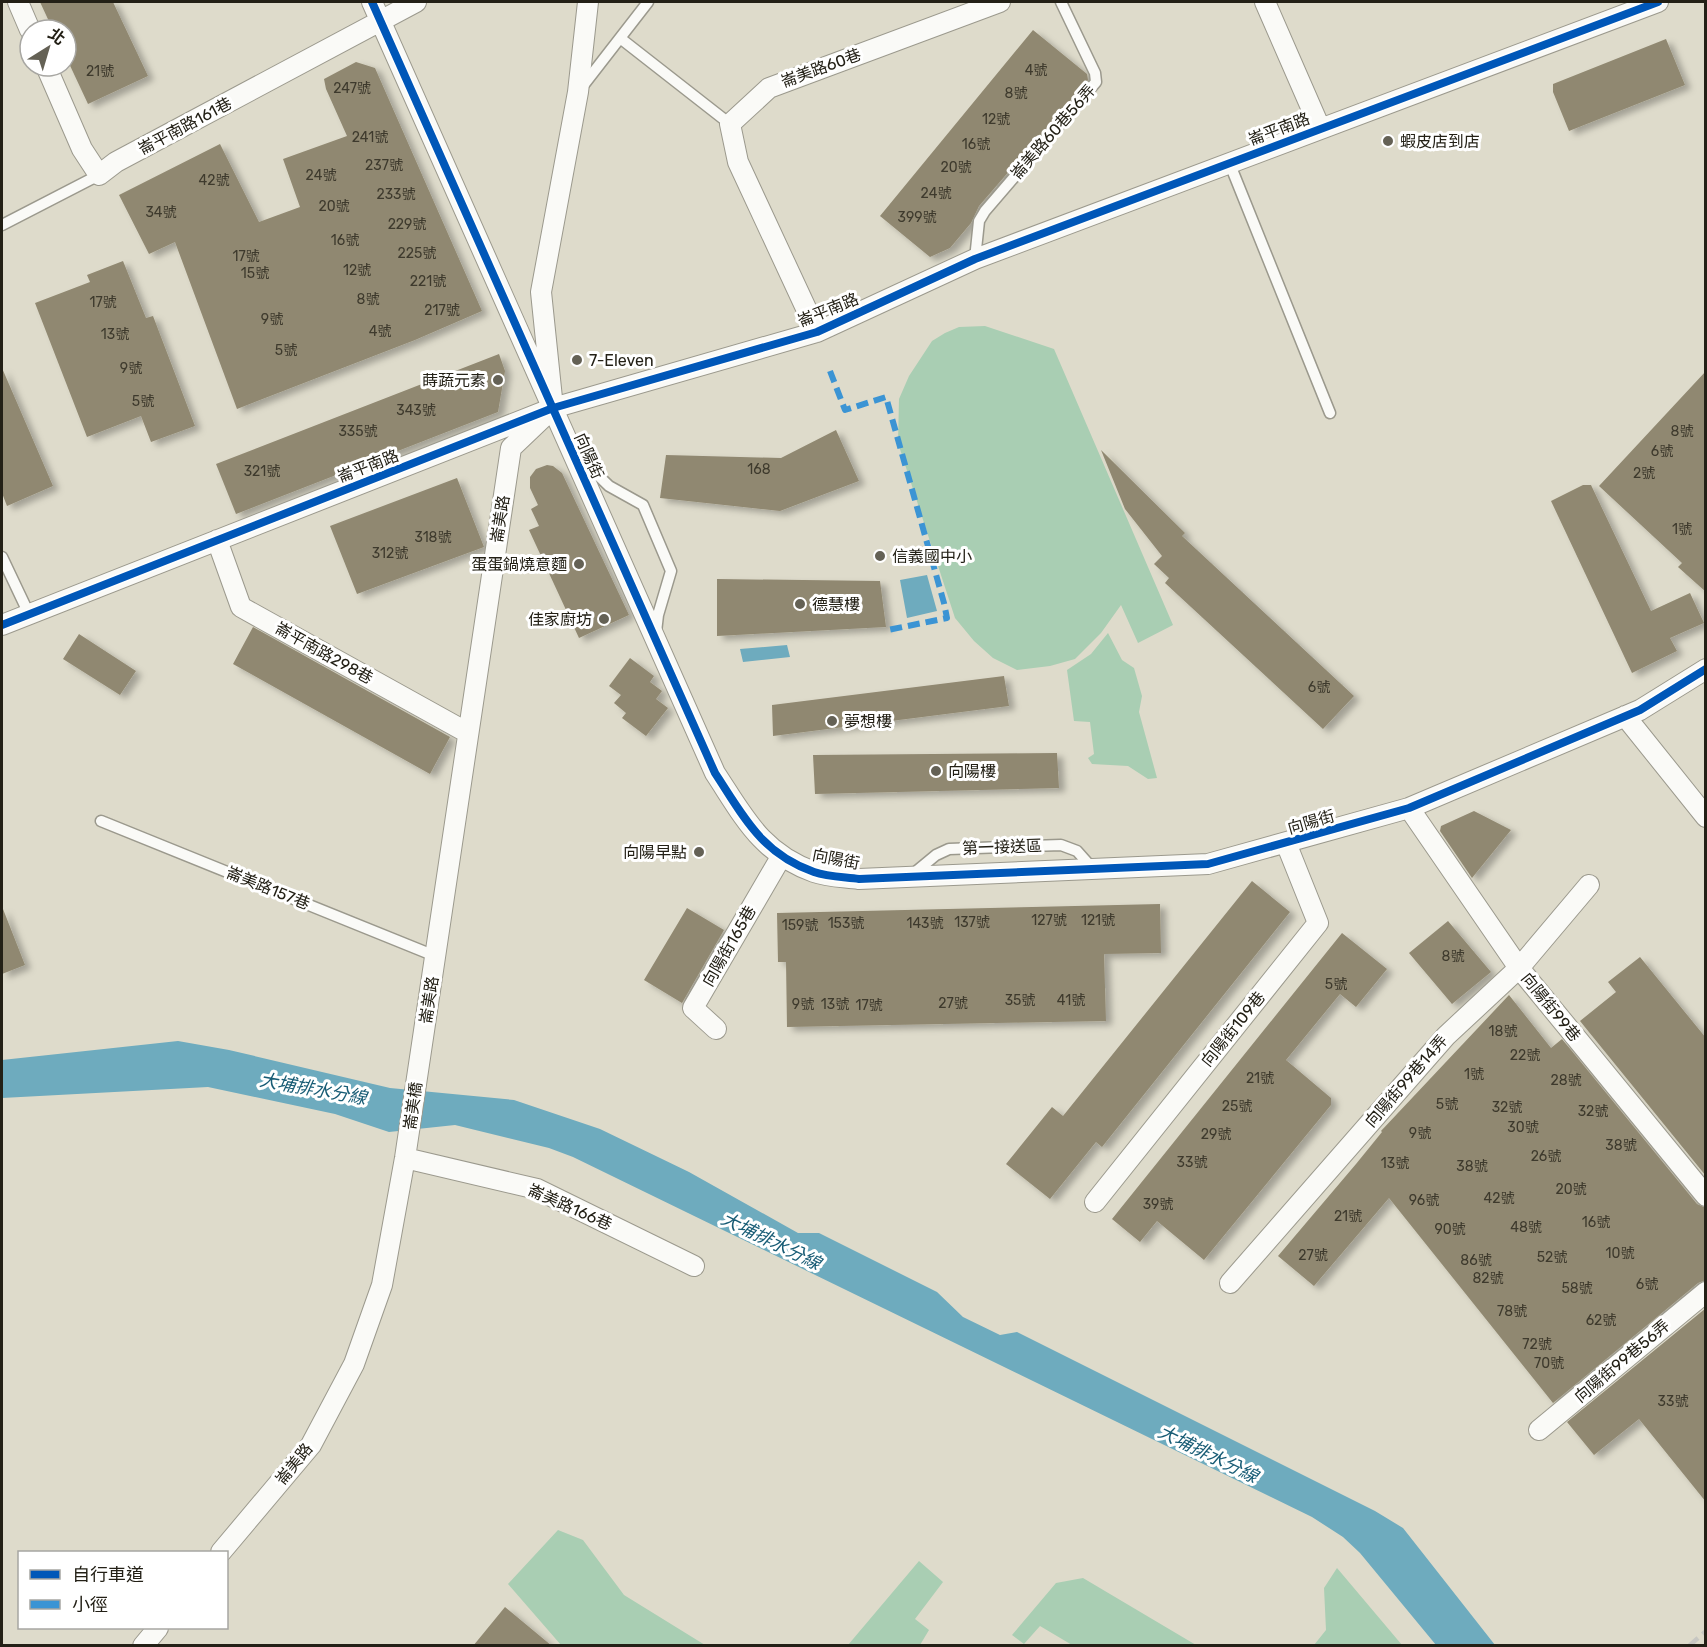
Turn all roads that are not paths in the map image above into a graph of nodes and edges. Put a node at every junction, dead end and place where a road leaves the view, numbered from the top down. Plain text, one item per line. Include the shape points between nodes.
1 (18, 2) edge
2 (372, 2) edge
3 (417, 2) edge
4 (588, 2) edge
5 (648, 2) edge
6 (999, 2) edge
7 (1061, 2) edge
8 (1265, 2) edge
9 (1658, 2) edge
10 (25, 18) edge
11 (381, 22) junction
12 (620, 38) junction
13 (51, 78) edge
14 (578, 92) junction
15 (730, 124) junction
16 (1320, 128) junction
17 (1229, 162) junction
18 (99, 175) junction
19 (2, 225) edge
20 (975, 259) junction
21 (817, 332) junction
22 (553, 408) junction
23 (1330, 413) dead end
24 (571, 449) junction
25 (217, 540) junction
26 (2, 557) edge
27 (29, 614) junction
28 (2, 625) edge
29 (659, 647) junction
30 (1706, 669) edge
31 (1625, 716) junction
32 (468, 733) junction
33 (1409, 808) junction
34 (1706, 817) edge
35 (101, 821) dead end
36 (1286, 843) junction
37 (781, 856) junction
38 (1589, 885) dead end
39 (435, 956) junction
40 (1520, 968) junction
41 (716, 1029) dead end
42 (420, 1054) joint
43 (405, 1158) junction
44 (1706, 1196) edge
45 (1095, 1203) dead end
46 (694, 1266) dead end
47 (1230, 1283) dead end
48 (1706, 1292) edge
49 (1539, 1430) dead end
50 (222, 1551) edge
51 (157, 1629) edge
52 (143, 1646) edge

1 - 10 street
2 - 11 street, 向陽街
3 - 11 street, 崙平南路161巷
4 - 14 street
5 - 12 lane
6 - 15 street, 崙美路60巷 via 769,88
7 - 20 lane, 崙美路60巷56弄 via 1096,82 985,211 979,220
8 - 16 street
9 - 16 street, 崙平南路
11 - 18 street, 崙平南路161巷 via 116,162
11 - 22 street, 向陽街
12 - 14 lane
12 - 15 lane
13 - 18 street via 82,149
14 - 22 street via 540,292
15 - 21 street via 738,162
16 - 17 street, 崙平南路
17 - 20 street, 崙平南路
17 - 23 lane
18 - 19 lane
20 - 21 street, 崙平南路
21 - 22 street, 崙平南路
22 - 24 street, 向陽街
22 - 25 street, 崙平南路
22 - 32 street, 崙美路 via 511,448
24 - 29 street, 向陽街
24 - 29 lane via 609,486 643,505 671,571 656,625
25 - 27 street, 崙平南路
25 - 32 street, 崙平南路298巷 via 241,607
26 - 27 lane
27 - 28 street, 崙平南路
29 - 37 street, 向陽街 via 716,773 751,829
30 - 31 street, 向陽街
31 - 33 street, 向陽街
31 - 34 street
32 - 39 street, 崙美路
33 - 36 street, 向陽街
33 - 40 street, 向陽街99巷
35 - 39 lane, 崙美路157巷
36 - 37 street, 向陽街 via 1208,864 860,879 816,873
36 - 45 street, 向陽街109巷 via 1318,923
37 - 41 street, 向陽街165巷 via 693,1008
38 - 40 street, 向陽街99巷14弄
39 - 42 street, 崙美路
40 - 44 street, 向陽街99巷
40 - 47 street, 向陽街99巷14弄 via 1446,1036
42 - 43 street, 崙美橋
43 - 46 street, 崙美路166巷 via 537,1189
43 - 50 street, 崙美路 via 382,1285 354,1364 311,1445
48 - 49 street, 向陽街99巷56弄
51 - 52 street

